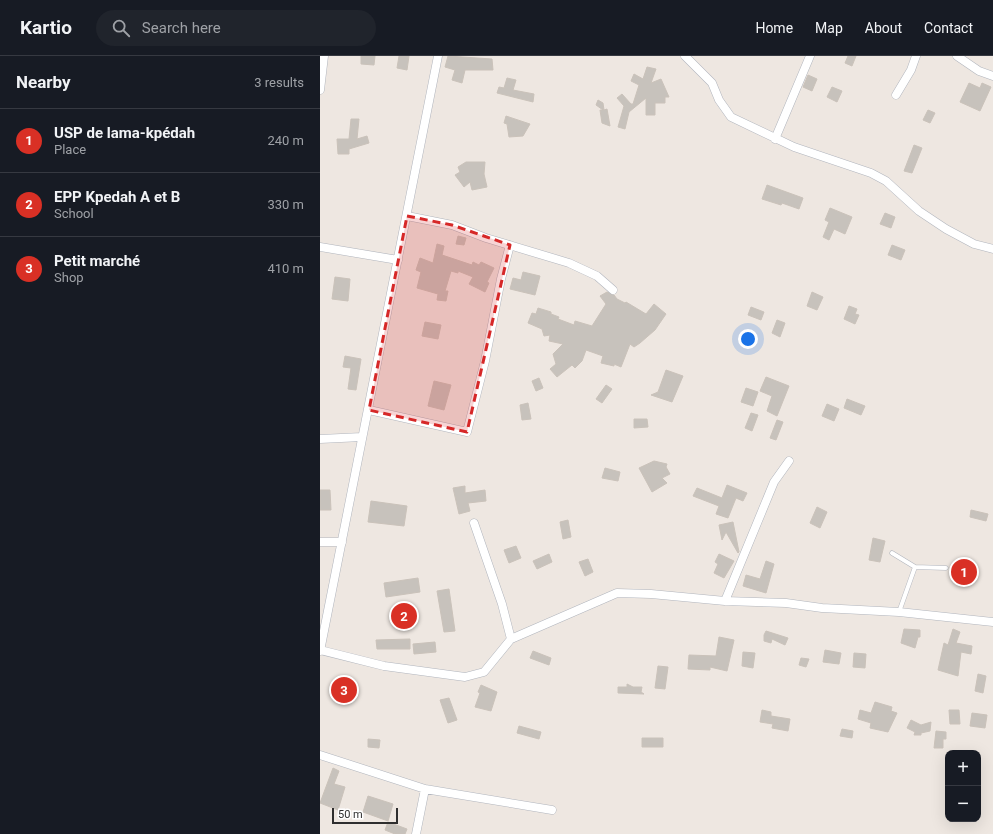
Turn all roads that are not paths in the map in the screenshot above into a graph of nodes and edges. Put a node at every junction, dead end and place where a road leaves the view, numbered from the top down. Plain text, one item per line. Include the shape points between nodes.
1 (324, 56) edge
2 (438, 56) edge
3 (685, 56) edge
4 (810, 56) edge
5 (916, 56) edge
6 (957, 56) edge
7 (993, 76) edge
8 (320, 90) edge
9 (896, 95) dead end
10 (775, 139) junction
11 (407, 216) junction
12 (510, 245) junction
13 (320, 247) edge
14 (993, 249) edge
15 (398, 260) junction
16 (613, 290) dead end
17 (369, 410) junction
18 (362, 437) junction
19 (320, 439) edge
20 (789, 461) dead end
21 (474, 523) dead end
22 (320, 542) edge
23 (342, 542) junction
24 (892, 553) dead end
25 (915, 568) junction
26 (946, 568) dead end
27 (725, 601) junction
28 (899, 612) junction
29 (993, 622) edge
30 (510, 639) junction
31 (320, 650) edge
32 (320, 755) edge
33 (425, 789) junction
34 (552, 810) dead end
35 (416, 834) edge

1 - 8 street
2 - 11 street
3 - 10 street via 712,83 719,100 731,117
4 - 10 street
5 - 9 street
6 - 7 street via 979,71
10 - 14 street via 886,181 919,211 946,229 974,244
11 - 12 street via 452,225
11 - 15 street
12 - 16 street via 569,263 597,276
12 - 17 street via 467,432
13 - 15 street
15 - 17 street
17 - 18 street
18 - 19 street
18 - 23 street
20 - 27 street via 774,482
21 - 30 street via 502,604
22 - 23 street
23 - 31 street
24 - 25 lane
25 - 26 lane
25 - 28 lane
27 - 28 street
27 - 30 street via 617,593
28 - 29 street
30 - 31 street via 484,672 465,677 384,666
32 - 33 street
33 - 34 street
33 - 35 street

